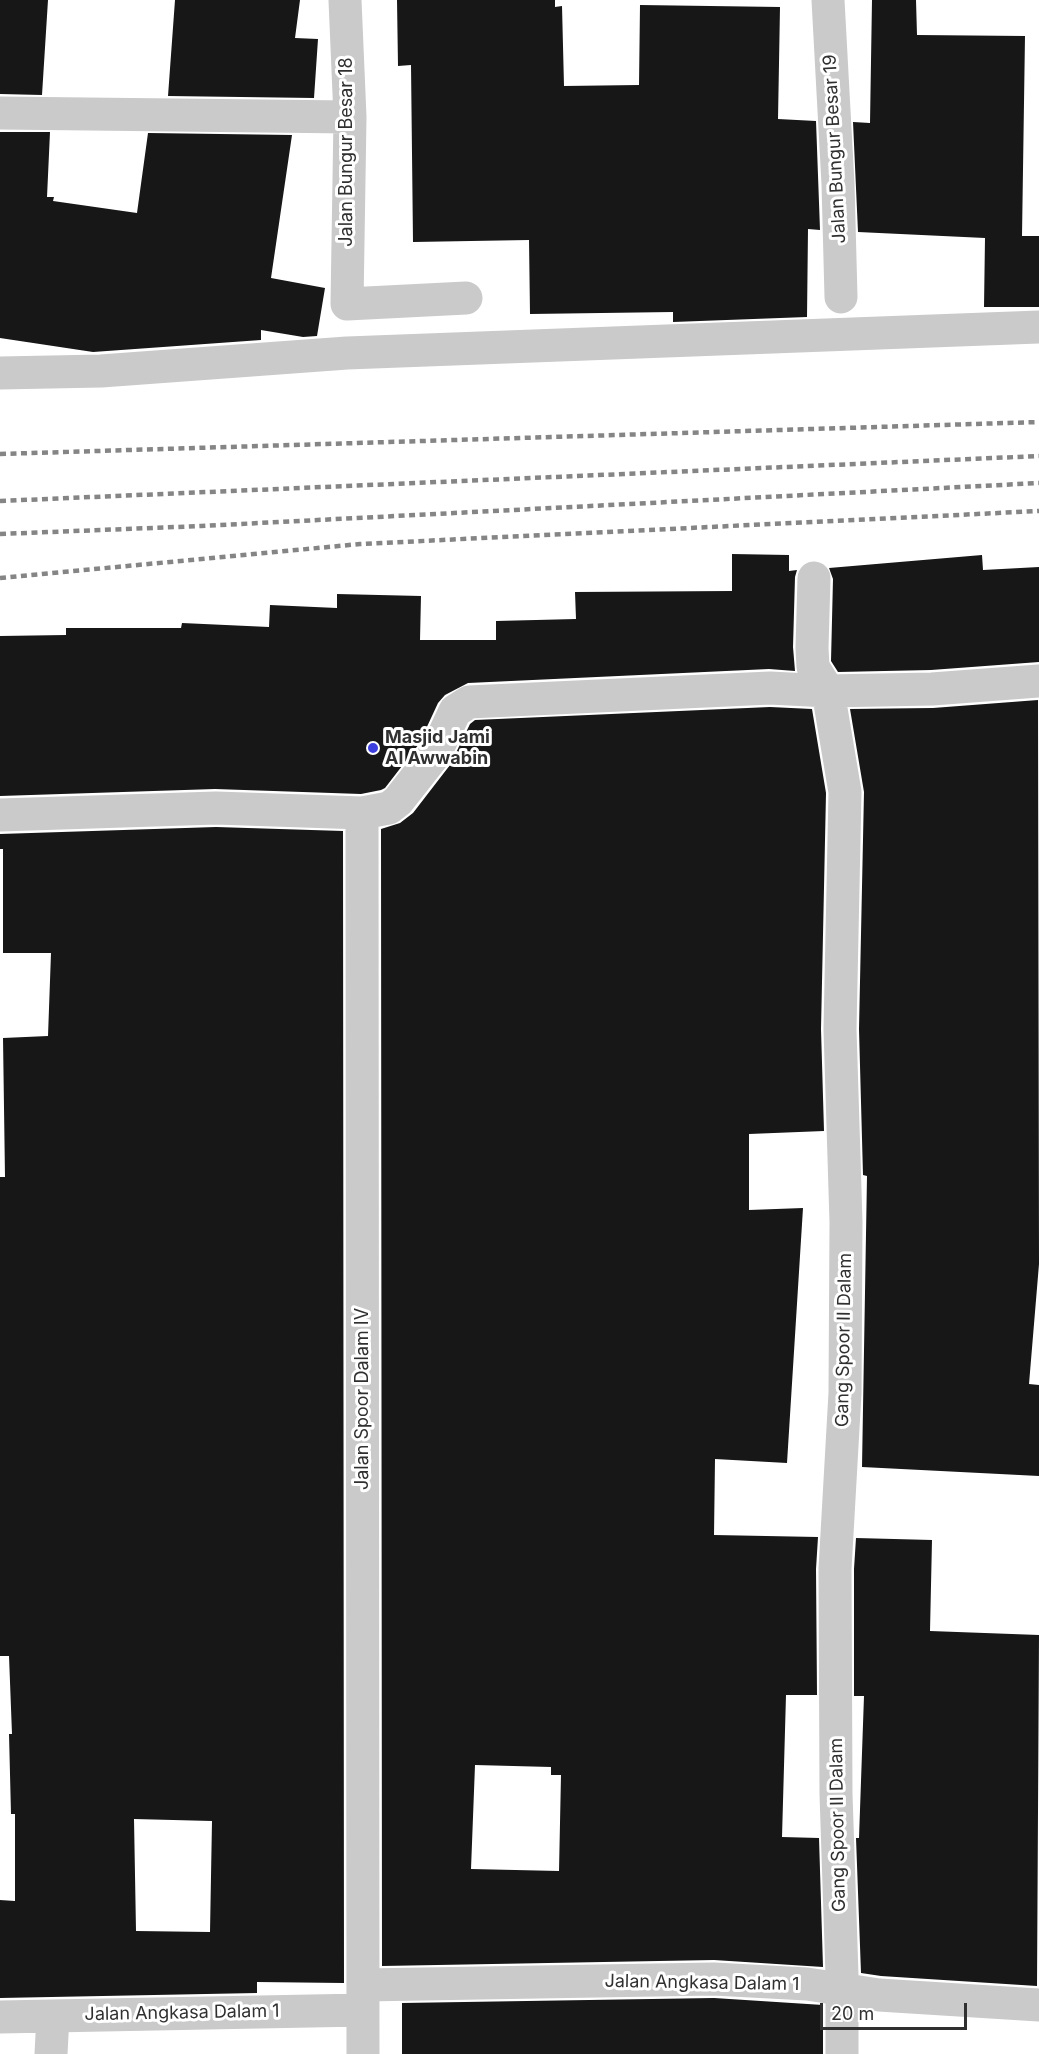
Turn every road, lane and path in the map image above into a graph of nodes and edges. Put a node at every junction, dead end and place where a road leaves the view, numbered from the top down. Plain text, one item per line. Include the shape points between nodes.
1 (345, 0) edge
2 (828, 0) edge
3 (0, 113) edge
4 (350, 117) junction
5 (841, 297) dead end
6 (466, 298) dead end
7 (1039, 327) edge
8 (0, 373) edge
9 (814, 578) dead end
10 (1039, 681) edge
11 (828, 690) junction
12 (362, 813) junction
13 (0, 815) edge
14 (842, 1990) junction
15 (364, 1998) junction
16 (1039, 2006) edge
17 (53, 2016) junction
18 (0, 2017) edge
19 (51, 2054) edge
20 (363, 2054) edge
21 (842, 2054) edge

1 - 4 street, Jalan Bungur Besar 18
2 - 5 street, Jalan Bungur Besar 19
3 - 4 street
4 - 6 street, Jalan Bungur Besar 18 via 347,304
7 - 8 street via 347,353 101,371
9 - 11 street via 813,667
10 - 11 street via 932,689
11 - 12 street via 770,688 469,702 455,711 435,754 398,801 389,808
11 - 14 street, Gang Spoor II Dalam via 845,792 840,1029 846,1222 845,1393 835,1569
12 - 13 street via 216,808
12 - 15 street, Jalan Spoor Dalam IV
14 - 15 street, Jalan Angkasa Dalam 1 via 714,1979
14 - 16 street, Jalan Angkasa Dalam 1
14 - 21 street, Gang Spoor II Dalam
15 - 17 street, Jalan Angkasa Dalam 1
15 - 20 street, Jalan Spoor Dalam IV
17 - 18 street, Jalan Angkasa Dalam 1
17 - 19 street

